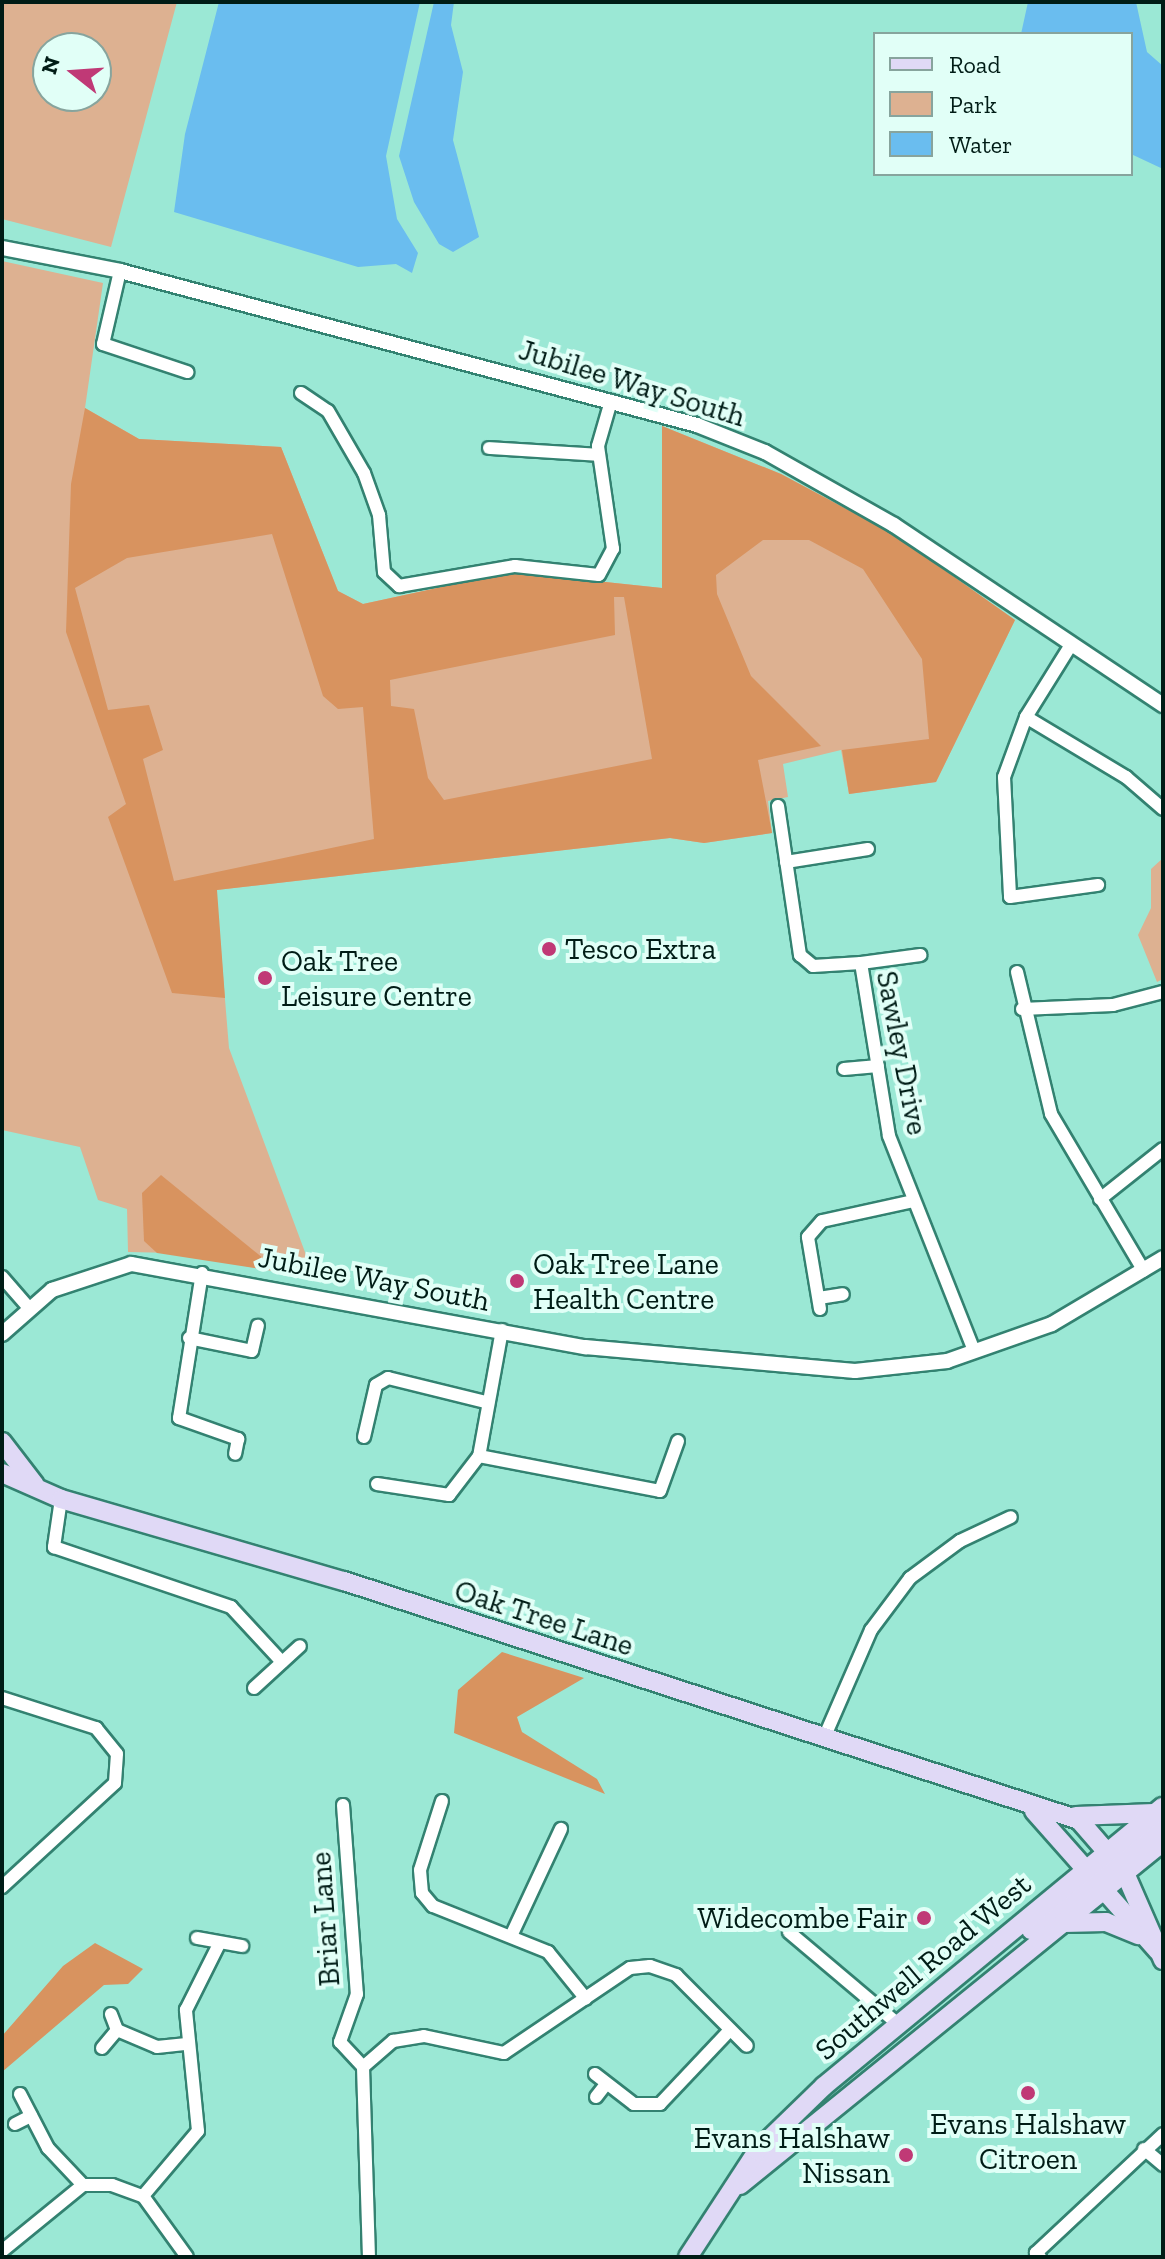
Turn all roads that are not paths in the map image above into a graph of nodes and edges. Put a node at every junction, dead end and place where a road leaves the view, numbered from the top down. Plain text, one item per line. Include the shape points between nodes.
1 (2, 248) edge
2 (120, 271) junction
3 (187, 372) dead end
4 (301, 393) dead end
5 (611, 401) junction
6 (489, 448) dead end
7 (599, 455) junction
8 (1069, 648) junction
9 (1163, 705) edge
10 (1026, 717) junction
11 (778, 806) dead end
12 (1163, 809) edge
13 (868, 849) dead end
14 (786, 862) junction
15 (1098, 885) dead end
16 (920, 955) dead end
17 (861, 963) junction
18 (1017, 972) dead end
19 (1163, 992) edge
20 (1022, 1009) junction
21 (878, 1066) junction
22 (844, 1069) dead end
23 (1163, 1149) edge
24 (1100, 1199) junction
25 (913, 1201) junction
26 (1163, 1258) edge
27 (1144, 1271) junction
28 (202, 1273) junction
29 (2, 1277) edge
30 (843, 1294) dead end
31 (28, 1307) junction
32 (258, 1326) dead end
33 (502, 1330) junction
34 (2, 1334) edge
35 (189, 1338) junction
36 (974, 1351) junction
37 (486, 1402) junction
38 (364, 1437) dead end
39 (678, 1441) dead end
40 (2, 1442) edge
41 (235, 1454) dead end
42 (479, 1456) junction
43 (2, 1473) edge
44 (377, 1484) dead end
45 (35, 1485) junction
46 (61, 1499) junction
47 (1011, 1517) dead end
48 (300, 1646) dead end
49 (282, 1662) junction
50 (254, 1688) dead end
51 (2, 1698) edge
52 (824, 1738) junction
53 (442, 1801) dead end
54 (343, 1805) dead end
55 (424, 1810) dead end
56 (1034, 1811) junction
57 (438, 1815) junction
58 (1066, 1815) junction
59 (1161, 1815) edge
60 (561, 1829) dead end
61 (1163, 1842) edge
62 (1117, 1862) junction
63 (1096, 1878) junction
64 (2, 1887) edge
65 (1064, 1923) junction
66 (789, 1932) dead end
67 (512, 1934) junction
68 (1139, 1935) junction
69 (197, 1938) dead end
70 (219, 1944) junction
71 (242, 1946) dead end
72 (1161, 1955) edge
73 (586, 1999) junction
74 (111, 2014) dead end
75 (898, 2024) junction
76 (117, 2030) junction
77 (730, 2030) junction
78 (187, 2044) junction
79 (747, 2046) dead end
80 (102, 2048) dead end
81 (363, 2067) junction
82 (595, 2074) dead end
83 (606, 2084) junction
84 (20, 2094) dead end
85 (596, 2097) dead end
86 (31, 2116) junction
87 (15, 2124) dead end
88 (1163, 2134) edge
89 (1144, 2149) junction
90 (1163, 2165) edge
91 (83, 2185) junction
92 (737, 2187) junction
93 (143, 2196) junction
94 (2, 2251) edge
95 (187, 2257) edge
96 (369, 2257) edge
97 (688, 2257) edge
98 (1040, 2257) edge

1 - 2 street, Jubilee Way South
2 - 3 street via 103,344
2 - 5 street, Jubilee Way South
4 - 7 street via 328,411 357,460 379,515 384,572 399,586 515,566 599,575 613,549
5 - 7 street
5 - 8 street, Jubilee Way South via 765,452 894,525
6 - 7 street
8 - 9 street, Jubilee Way South
8 - 10 street
10 - 12 street via 1126,777
10 - 15 street via 1002,801 1010,897
11 - 14 street, Sawley Drive
13 - 14 street
14 - 17 street, Sawley Drive via 800,955 813,966
16 - 17 street
17 - 21 street, Sawley Drive
18 - 20 street
19 - 20 street via 1113,1005
20 - 24 street via 1051,1114
21 - 22 street
21 - 25 street, Sawley Drive via 889,1136
23 - 24 street
24 - 27 street
25 - 30 street via 822,1221 808,1237 820,1303
25 - 36 street, Sawley Drive
26 - 27 street, Jubilee Way South
27 - 36 street, Jubilee Way South via 1068,1317
28 - 31 street, Jubilee Way South via 104,1269
28 - 33 street, Jubilee Way South
28 - 35 street
29 - 31 street
31 - 34 street, Jubilee Way South
32 - 35 street via 252,1351
33 - 36 street, Jubilee Way South via 585,1347 784,1370 855,1371 947,1361
33 - 37 street
35 - 41 street via 179,1418 238,1439
37 - 38 street via 388,1378 376,1385
37 - 42 street
39 - 42 street via 660,1491
40 - 45 main road, Oak Tree Lane
42 - 44 street via 449,1495
43 - 45 main road, Oak Tree Lane
45 - 46 main road, Oak Tree Lane
46 - 49 street via 54,1547 231,1607
46 - 52 main road, Oak Tree Lane via 344,1581
47 - 52 street via 960,1541 894,1596 865,1641
48 - 49 street
49 - 50 street
51 - 64 street via 96,1728 117,1754 115,1783
52 - 56 main road, Oak Tree Lane
53 - 57 street
54 - 81 street, Briar Lane via 357,1994 340,2042
55 - 57 street
56 - 58 main road, Oak Tree Lane
56 - 63 main road, Oak Tree Lane
57 - 67 street via 420,1870 422,1893 433,1906
58 - 59 main road, Oak Tree Lane
58 - 62 main road
59 - 62 main road, Southwell Road West
60 - 67 street
61 - 62 main road, Southwell Road West
62 - 63 main road
62 - 63 main road, Southwell Road West
62 - 72 main road
63 - 65 main road, Southwell Road West
63 - 68 main road, Oak Tree Lane
63 - 75 main road, Southwell Road West via 988,1950
65 - 68 main road via 1106,1922
65 - 92 main road, Southwell Road West
66 - 75 street
67 - 73 street via 548,1952
68 - 72 main road
69 - 70 street
70 - 71 street
70 - 78 street via 186,2010
73 - 77 street via 630,1968 650,1966 676,1975
73 - 81 street via 504,2053 424,2036 393,2041
74 - 76 street
75 - 92 main road, Southwell Road West via 757,2151
76 - 78 street via 157,2047
76 - 80 street
77 - 79 street
77 - 83 street via 660,2104 634,2104
78 - 93 street via 201,2110 198,2131
81 - 96 street
82 - 83 street
83 - 85 street
84 - 86 street
86 - 87 street
86 - 91 street via 48,2148
88 - 89 street
89 - 90 street
89 - 98 street via 1036,2253
91 - 93 street
91 - 94 street
92 - 97 main road, Southwell Road West
93 - 95 street

